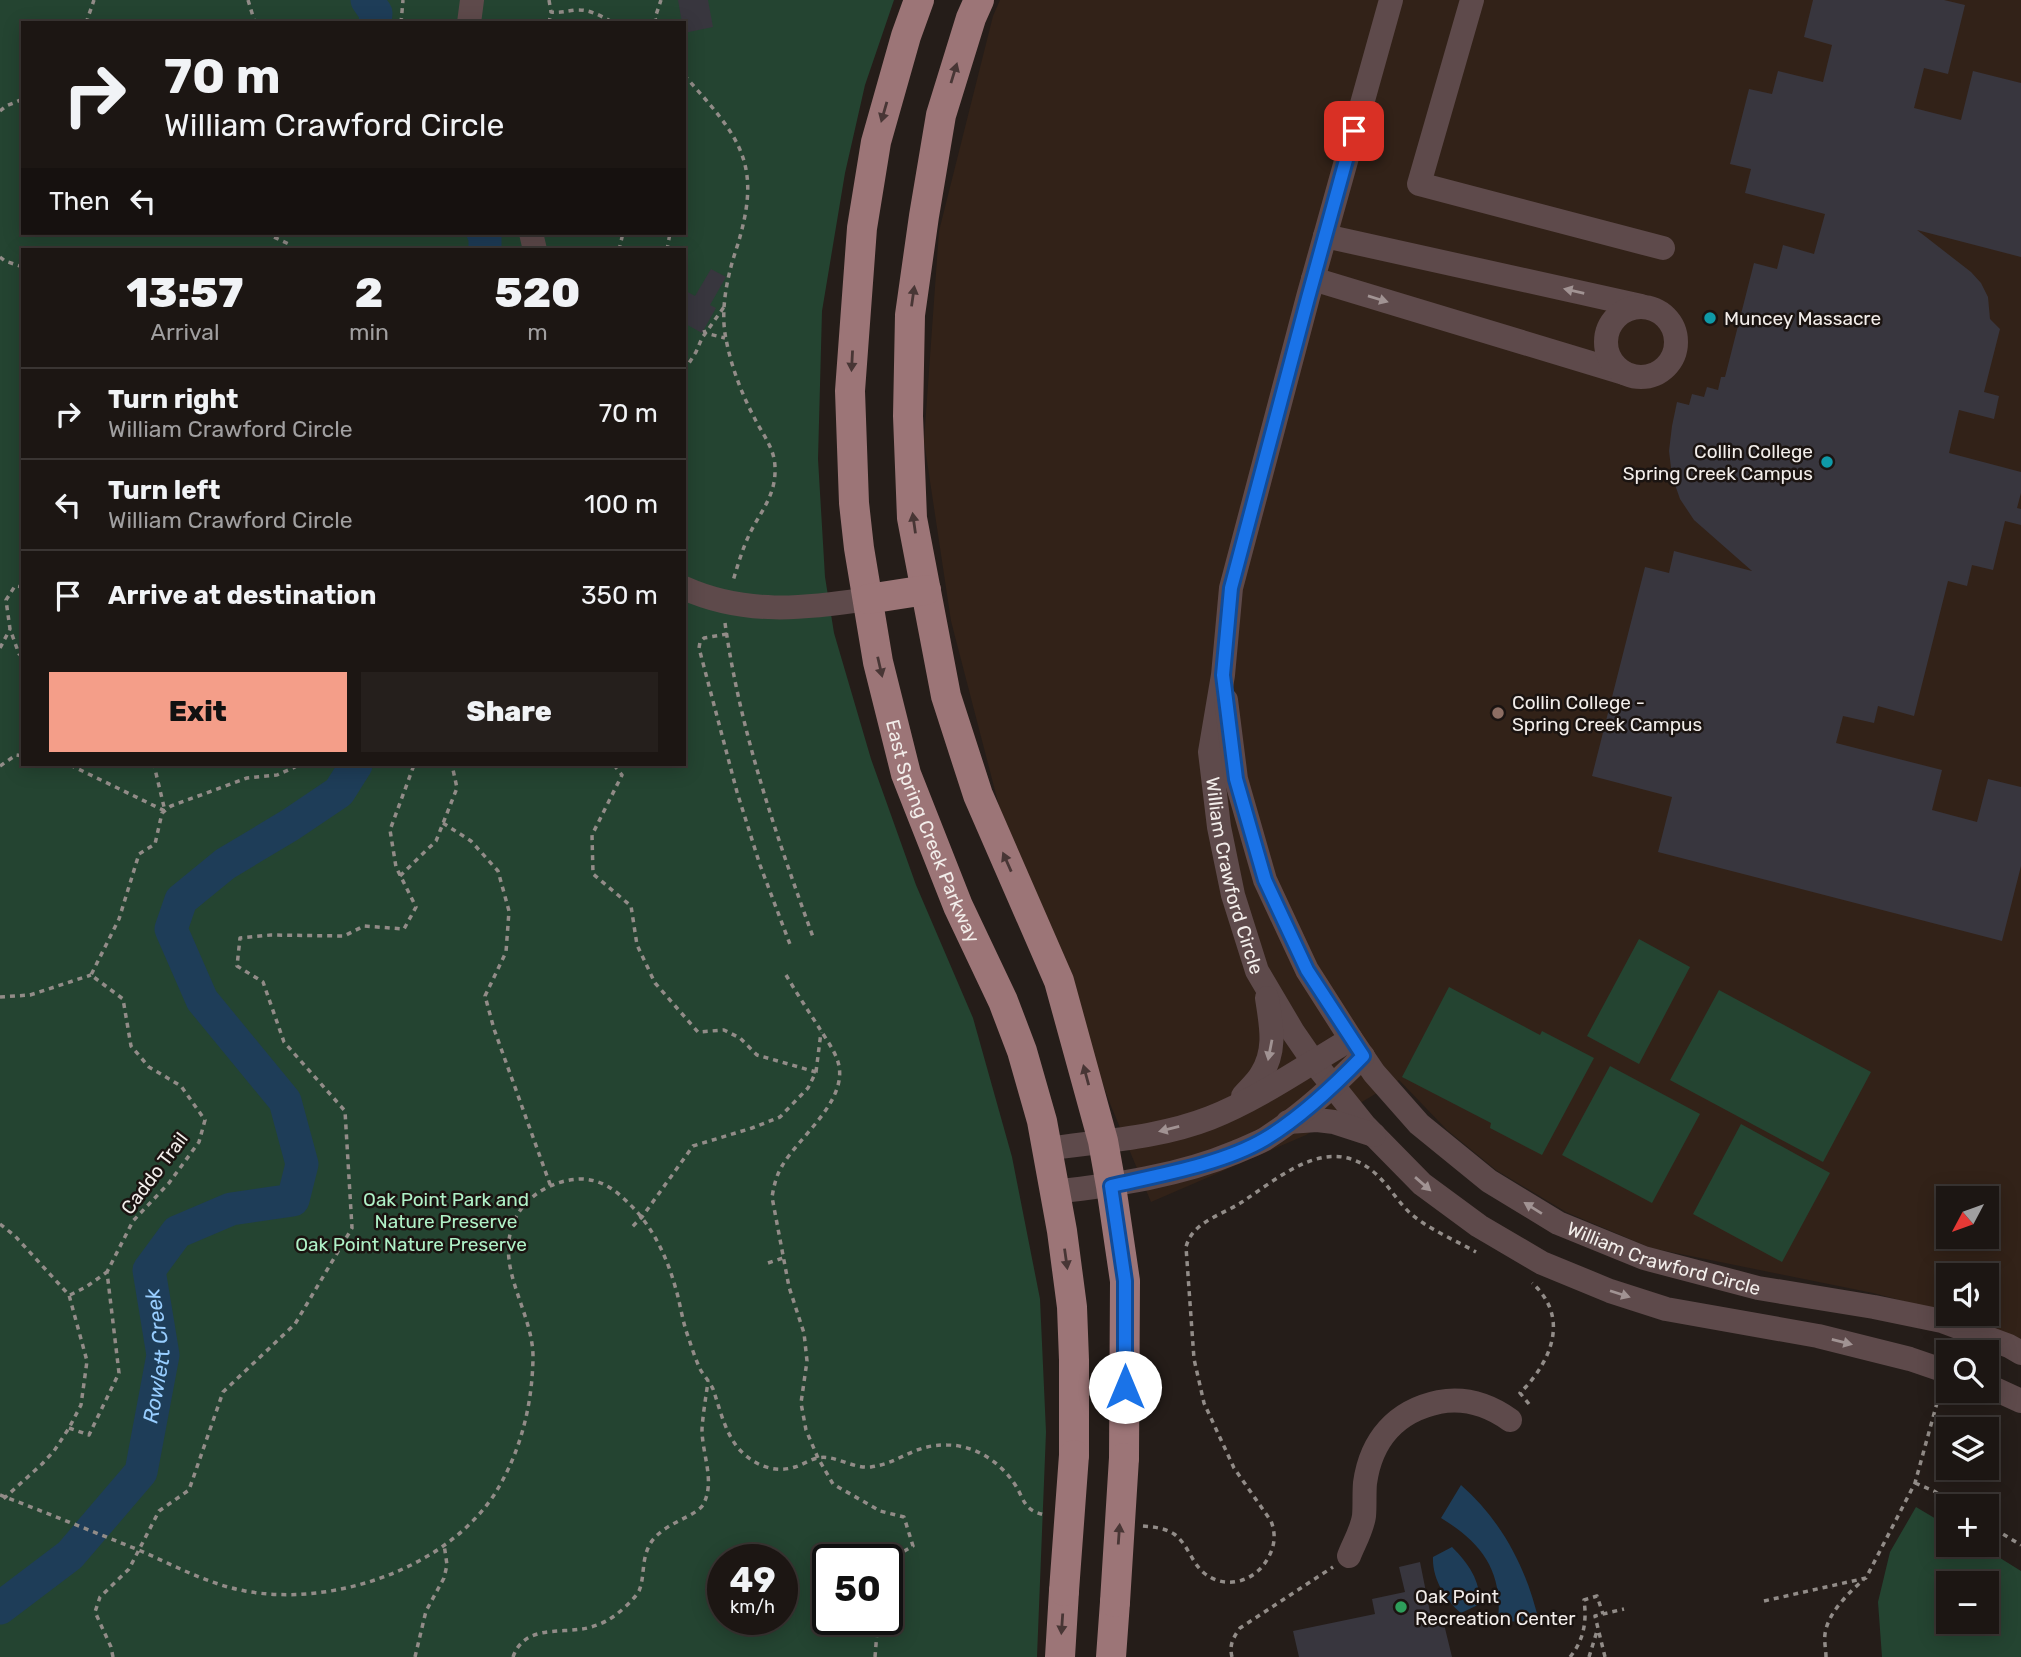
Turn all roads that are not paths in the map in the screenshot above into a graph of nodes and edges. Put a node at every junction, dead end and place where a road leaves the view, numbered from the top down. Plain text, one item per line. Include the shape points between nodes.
1 (472, 0) edge
2 (919, 0) edge
3 (979, 0) edge
4 (1391, 0) edge
5 (1472, 0) edge
6 (469, 21) edge
7 (1325, 236) junction
8 (1663, 248) dead end
9 (1313, 279) junction
10 (1641, 306) junction
11 (1625, 373) junction
12 (686, 589) edge
13 (926, 590) junction
14 (867, 599) junction
15 (1223, 675) junction
16 (1264, 983) junction
17 (1357, 1047) junction
18 (1313, 1061) junction
19 (1333, 1087) junction
20 (1233, 1107) junction
21 (1287, 1122) junction
22 (1374, 1136) junction
23 (1103, 1141) junction
24 (1046, 1149) junction
25 (1111, 1186) junction
26 (1054, 1192) junction
27 (2021, 1353) edge
28 (1936, 1376) edge
29 (1999, 1391) edge
30 (2021, 1401) edge
31 (1520, 1412) road end
32 (1349, 1556) road end
33 (1060, 1657) edge
34 (1111, 1657) edge

1 - 6 lane
2 -> 14 main road, East Spring Creek Parkway via 876,142 856,292 850,391 852,491
13 -> 3 main road via 912,518 910,315 941,115
4 - 7 lane, William Crawford Circle
5 - 8 lane via 1419,184
7 - 9 lane, William Crawford Circle
10 -> 7 lane
9 -> 11 lane
9 - 15 lane, William Crawford Circle via 1231,588
10 - 11 lane via 1618,315 1607,334 1609,356
10 - 11 lane via 1670,320 1677,343 1668,365 1658,372 1647,377
12 - 14 lane via 751,607 791,608
13 - 14 main road
23 -> 13 main road via 1059,981 978,795 954,723
14 -> 24 main road, East Spring Creek Parkway via 906,774 1022,1051
15 - 16 lane, William Crawford Circle via 1210,751 1219,827 1233,895
15 - 17 lane, William Crawford Circle via 1236,779 1265,880 1307,970
16 - 18 lane, William Crawford Circle
16 -> 20 lane via 1272,1050 1261,1075
17 - 18 lane
17 - 19 lane
27 -> 17 lane, William Crawford Circle via 1942,1321 1758,1288 1644,1258 1558,1223 1489,1181 1419,1124
18 - 19 lane, William Crawford Circle
18 - 20 lane
19 - 21 lane
19 - 22 lane, William Crawford Circle
20 -> 23 lane via 1167,1130
21 - 22 lane via 1334,1122
21 - 25 lane via 1264,1140 1220,1158
22 -> 28 lane, William Crawford Circle via 1422,1184 1479,1226 1542,1263 1666,1309 1818,1336 1910,1359
23 - 24 lane
23 - 25 main road
24 - 26 main road, East Spring Creek Parkway
25 - 26 lane
34 -> 25 main road, bridge via 1124,1458 1125,1281
26 -> 33 main road, East Spring Creek Parkway, bridge via 1072,1307 1074,1360 1074,1455
29 - 30 lane
31 - 32 lane via 1447,1401 1414,1410 1389,1427 1370,1458 1364,1515

